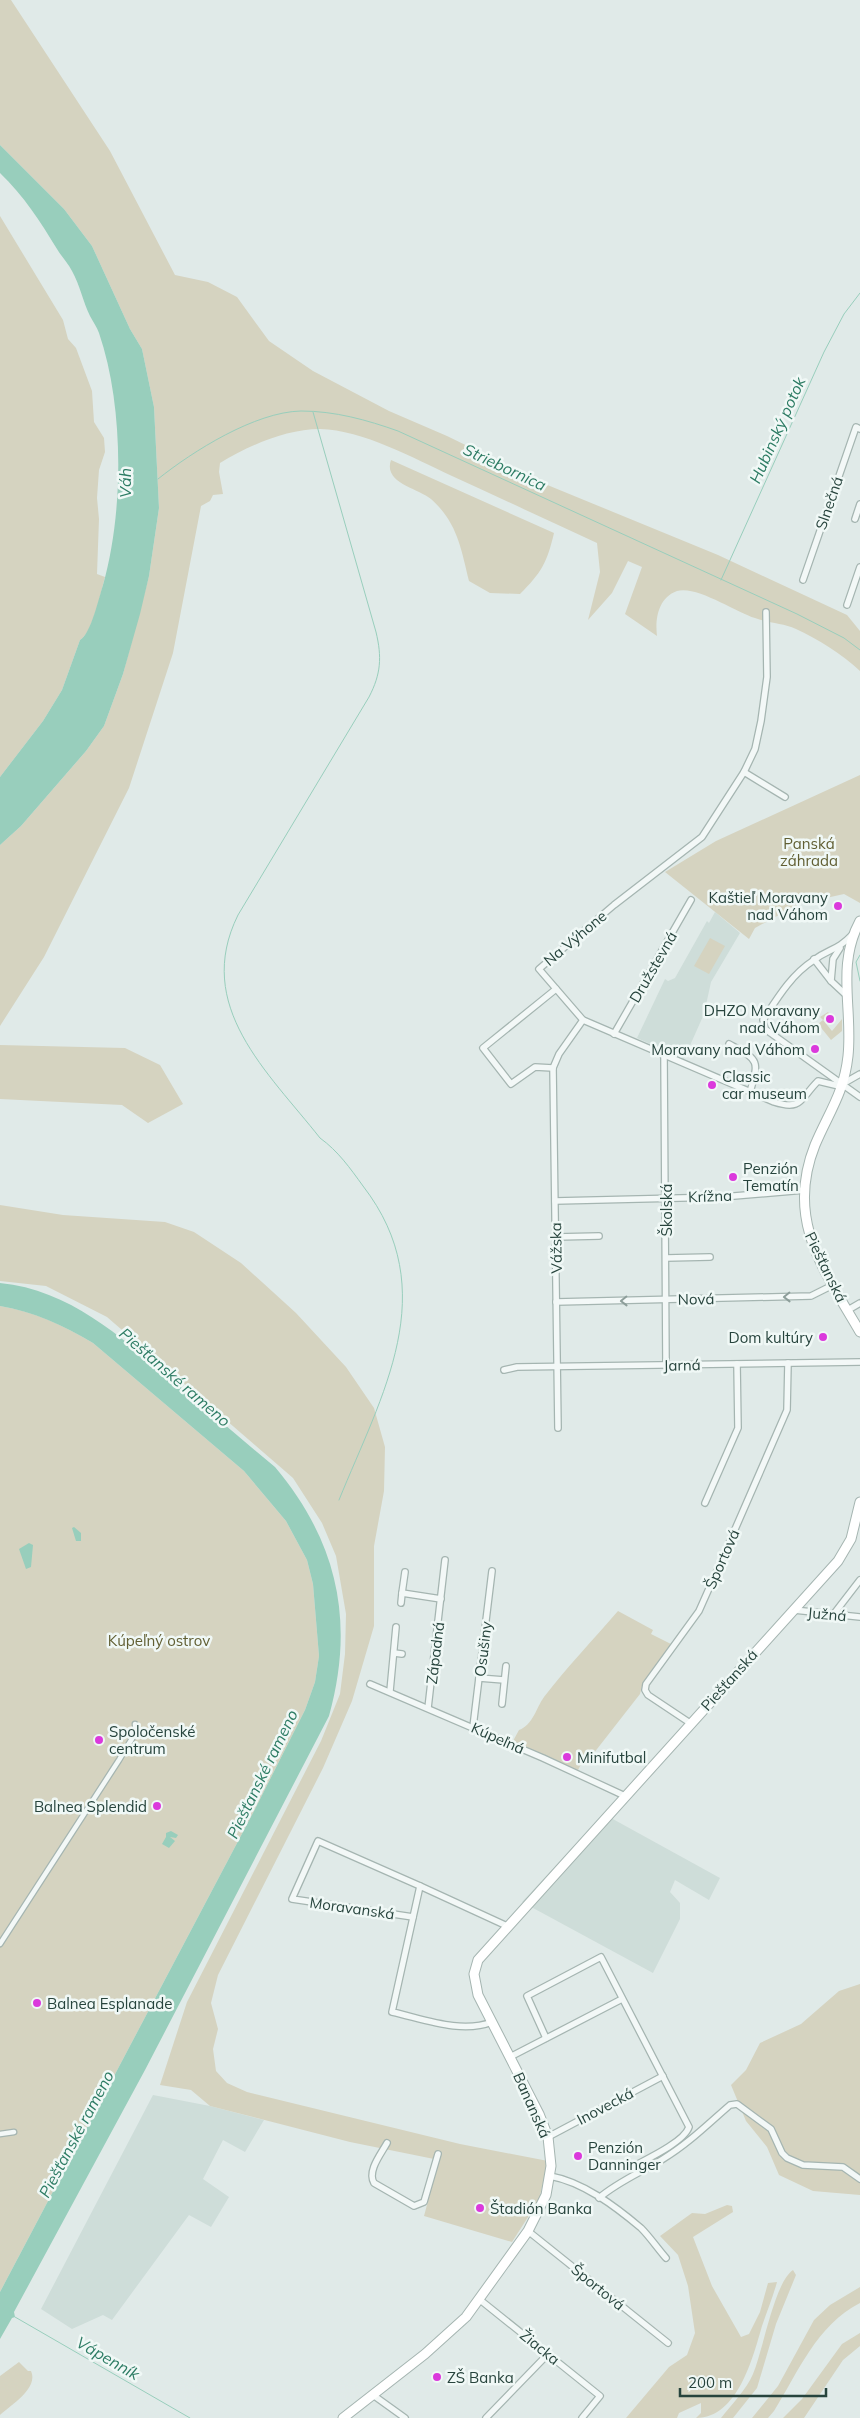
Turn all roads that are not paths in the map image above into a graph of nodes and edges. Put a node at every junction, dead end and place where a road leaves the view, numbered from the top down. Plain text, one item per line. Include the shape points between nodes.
1 (858, 428) edge
2 (860, 507) edge
3 (855, 519) dead end
4 (860, 567) edge
5 (803, 580) dead end
6 (847, 605) dead end
7 (766, 612) dead end
8 (744, 772) junction
9 (785, 797) dead end
10 (691, 900) dead end
11 (860, 921) edge
12 (854, 933) junction
13 (840, 947) junction
14 (814, 959) junction
15 (831, 981) junction
16 (556, 989) junction
17 (846, 995) junction
18 (583, 1020) junction
19 (614, 1034) junction
20 (729, 1044) dead end
21 (664, 1055) junction
22 (553, 1068) junction
23 (860, 1074) edge
24 (843, 1085) junction
25 (750, 1092) junction
26 (860, 1096) edge
27 (805, 1190) junction
28 (666, 1198) junction
29 (555, 1201) junction
30 (599, 1236) dead end
31 (556, 1237) junction
32 (710, 1257) dead end
33 (666, 1258) junction
34 (833, 1285) junction
35 (665, 1300) junction
36 (556, 1302) junction
37 (860, 1303) edge
38 (848, 1310) junction
39 (860, 1332) edge
40 (860, 1362) edge
41 (788, 1363) junction
42 (737, 1364) junction
43 (666, 1365) junction
44 (557, 1367) junction
45 (504, 1370) dead end
46 (558, 1428) dead end
47 (860, 1502) edge
48 (705, 1503) dead end
49 (858, 1522) edge
50 (446, 1560) dead end
51 (492, 1571) dead end
52 (404, 1572) dead end
53 (860, 1580) edge
54 (402, 1593) junction
55 (441, 1599) junction
56 (401, 1603) dead end
57 (794, 1610) junction
58 (833, 1615) junction
59 (860, 1617) edge
60 (396, 1627) dead end
61 (394, 1653) junction
62 (402, 1654) dead end
63 (506, 1666) dead end
64 (479, 1678) junction
65 (504, 1680) junction
66 (370, 1684) dead end
67 (390, 1691) junction
68 (502, 1704) dead end
69 (428, 1708) junction
70 (690, 1723) junction
71 (135, 1724) dead end
72 (473, 1727) junction
73 (625, 1796) junction
74 (578, 1847) joint
75 (420, 1886) junction
76 (413, 1917) junction
77 (507, 1926) junction
78 (0, 1944) edge
79 (622, 1999) junction
80 (492, 2022) junction
81 (546, 2038) junction
82 (510, 2057) junction
83 (663, 2076) junction
84 (14, 2132) dead end
85 (0, 2134) edge
86 (548, 2137) junction
87 (387, 2143) dead end
88 (438, 2154) dead end
89 (632, 2167) dead end
90 (550, 2176) junction
91 (860, 2179) edge
92 (599, 2198) junction
93 (528, 2231) junction
94 (666, 2258) dead end
95 (479, 2299) junction
96 (668, 2343) dead end
97 (548, 2354) junction
98 (373, 2394) junction
99 (343, 2418) edge
100 (405, 2418) edge
101 (486, 2418) edge
102 (582, 2418) edge

1 - 5 street, Slnečná
2 - 3 street
4 - 6 street
7 - 8 street, Na Výhone via 767,676 755,749
8 - 9 street
8 - 16 street, Na Výhone via 702,837 614,905 539,969
10 - 19 street, Družstevná
11 - 12 main road, Piešťanská
12 - 13 street
12 - 17 main road, Piešťanská via 847,958
13 - 14 street
13 - 15 street via 834,958
14 - 15 street
14 - 24 street via 787,984 763,1020 765,1029
15 - 17 street
16 - 18 street, Na Výhone
16 - 22 street via 483,1048 511,1084 535,1068
17 - 24 main road, Piešťanská via 849,1045
18 - 19 street, Na Výhone
18 - 22 street, Vážska
19 - 21 street, Na Výhone
20 - 25 street via 755,1062
21 - 25 street, Na Výhone
21 - 28 street, Školská
22 - 29 street, Vážska
23 - 24 street
24 - 25 street, Na Výhone via 818,1081 802,1100 792,1106
24 - 26 street
24 - 27 main road, Piešťanská via 812,1154
27 - 28 street, Krížna
27 - 34 main road, Piešťanská via 809,1237
28 - 29 street, Krížna
28 - 33 street, Školská
29 - 31 street, Vážska
30 - 31 street
31 - 36 street, Vážska
32 - 33 street
33 - 35 street, Školská
34 -> 35 street, Nová via 811,1296
34 - 38 main road, Piešťanská
35 -> 36 street, Nová
35 - 43 street, Školská
36 - 44 street, Vážska
37 - 38 street
38 - 39 main road, Piešťanská
40 - 41 street, Jarná
41 - 42 street, Jarná
41 - 70 street, Športová via 787,1410 715,1575 699,1611 646,1684 648,1695
42 - 43 street, Jarná
42 - 48 street via 738,1428
43 - 44 street, Jarná
44 - 45 street, Jarná via 511,1367
44 - 46 street, Vážska
47 - 49 main road, Piešťanská
49 - 57 main road, Piešťanská via 841,1556
50 - 55 street, Západná
51 - 64 street, Osušiny
52 - 54 street
53 - 58 street
54 - 55 street
54 - 56 street
55 - 69 street, Západná
57 - 58 street, Južná
57 - 70 main road, Piešťanská
58 - 59 street, Južná
60 - 61 street
61 - 62 street
61 - 67 street
63 - 65 street, Osušiny
64 - 65 street
64 - 72 street, Osušiny
65 - 68 street, Osušiny
66 - 67 street, Kúpeľná
67 - 69 street, Kúpeľná
69 - 72 street, Kúpeľná
70 - 73 main road, Piešťanská
71 - 78 street via 136,1732 119,1760
72 - 73 street, Kúpeľná
73 - 74 main road, Piešťanská
74 - 77 main road, Bananská
75 - 76 street, Moravanská
75 - 76 street, Moravanská via 318,1841 292,1899
75 - 77 street
76 - 80 street, Moravanská via 392,2012 452,2026 470,2027
77 - 80 main road, Bananská via 483,1953 475,1969 476,1989
79 - 81 street
79 - 81 street via 601,1957 529,1994 527,2000
79 - 83 street
80 - 82 main road, Bananská
81 - 82 street
82 - 86 main road, Bananská
83 - 86 street, Inovecká
83 - 89 street via 689,2127 687,2133
84 - 85 street
86 - 90 main road, Bananská
87 - 88 street via 371,2178 374,2183 414,2206 424,2202
90 - 92 street via 570,2182
90 - 93 main road, Bananská via 543,2202
91 - 92 street via 843,2167 803,2165 788,2158 782,2153 771,2129 737,2104 730,2105 696,2137
92 - 94 street via 642,2230
93 - 95 main road, Bananská
93 - 96 street, Športová
95 - 97 street, Žiacka
95 - 98 main road, Bananská via 450,2332
97 - 101 street
97 - 102 street, Žiacka via 600,2396
98 - 99 main road, Bananská
98 - 100 street

